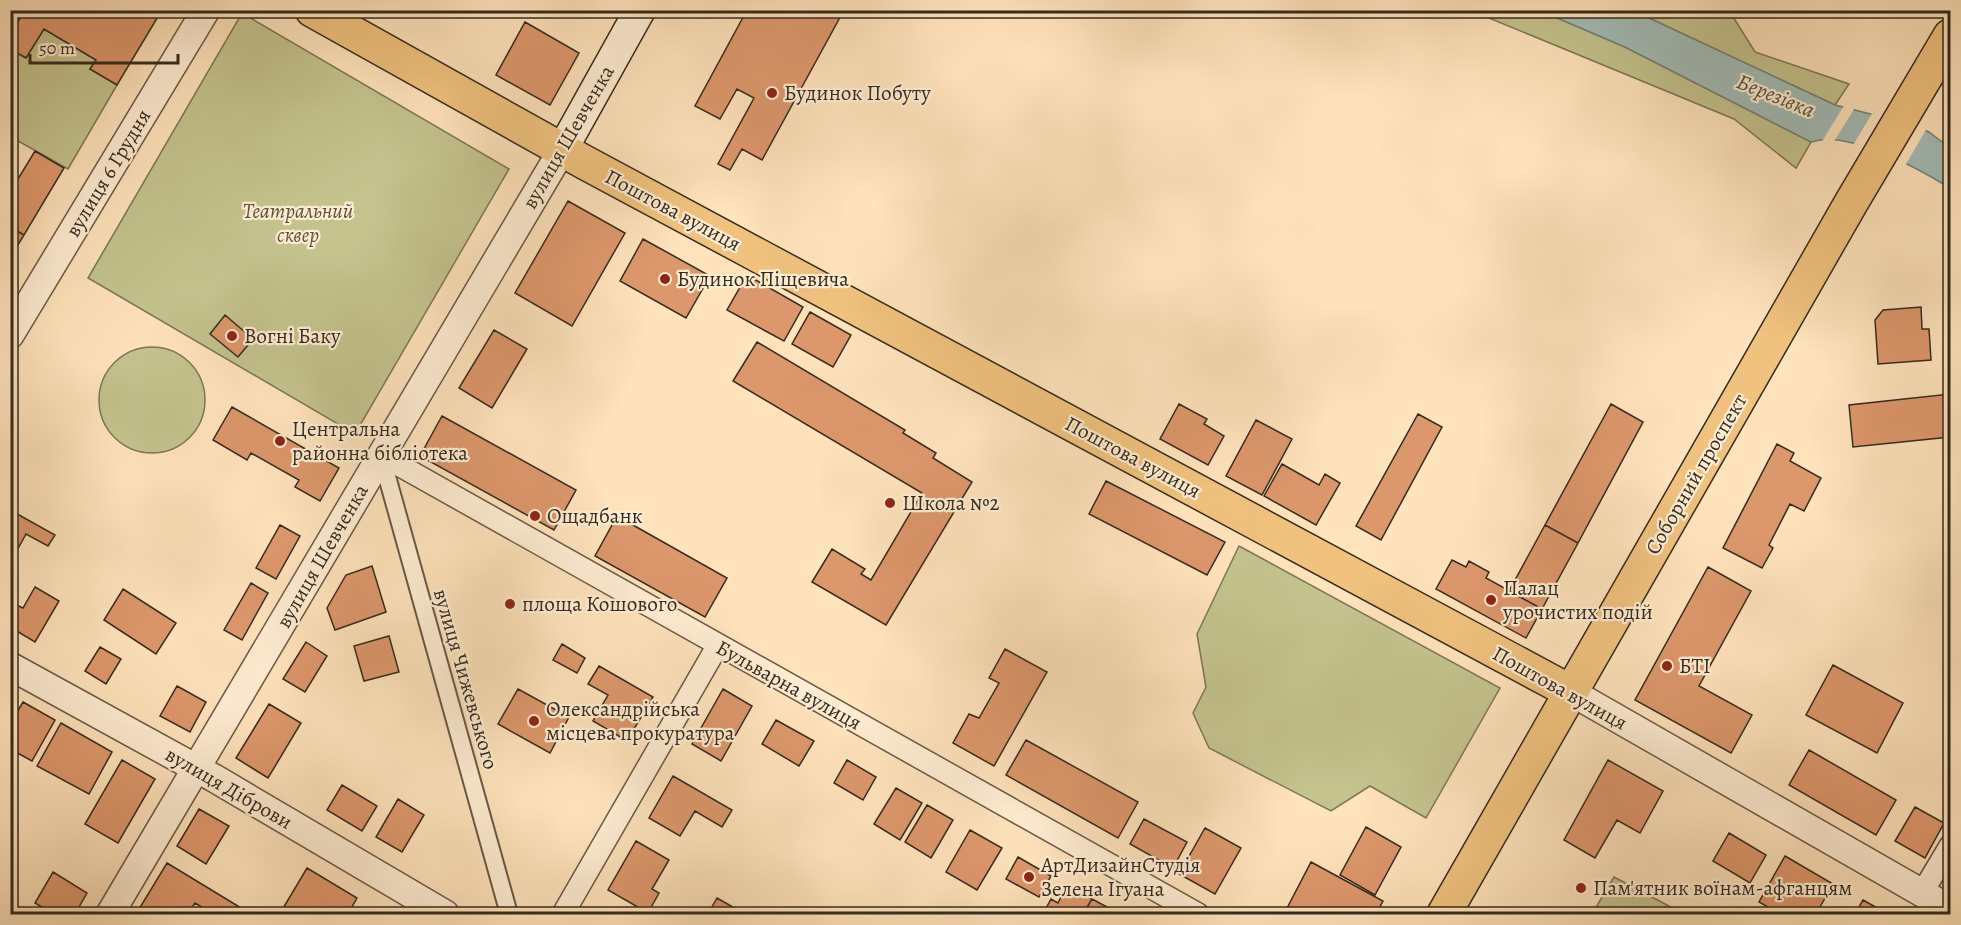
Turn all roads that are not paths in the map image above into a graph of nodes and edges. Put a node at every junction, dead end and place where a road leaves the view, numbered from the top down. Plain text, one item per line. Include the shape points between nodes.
1 (206, 10) edge
2 (312, 10) edge
3 (640, 10) edge
4 (1943, 49) edge
5 (562, 150) junction
6 (10, 335) edge
7 (381, 455) junction
8 (718, 645) junction
9 (10, 666) edge
10 (1571, 692) junction
11 (197, 769) junction
12 (1950, 846) edge
13 (1922, 893) junction
14 (1950, 909) edge
15 (110, 915) edge
16 (445, 915) edge
17 (509, 915) edge
18 (563, 915) edge
19 (1198, 915) edge
20 (1444, 915) edge

1 - 6 street, вулиця 6 Грудня
2 - 5 main road, Поштова вулиця
3 - 5 main road, вулиця Шевченка
4 - 10 main road, Соборний проспект
5 - 7 street, вулиця Шевченка
5 - 10 main road, Поштова вулиця
7 - 8 street, Бульварна вулиця
7 - 11 street, вулиця Шевченка
7 - 17 street, вулиця Чижевського
8 - 18 street
8 - 19 street, Бульварна вулиця
9 - 11 street, вулиця Діброви
10 - 13 street, Поштова вулиця
10 - 20 main road, Соборний проспект
11 - 15 street, вулиця Шевченка
11 - 16 street, вулиця Діброви
12 - 13 street
13 - 14 street, Поштова вулиця

